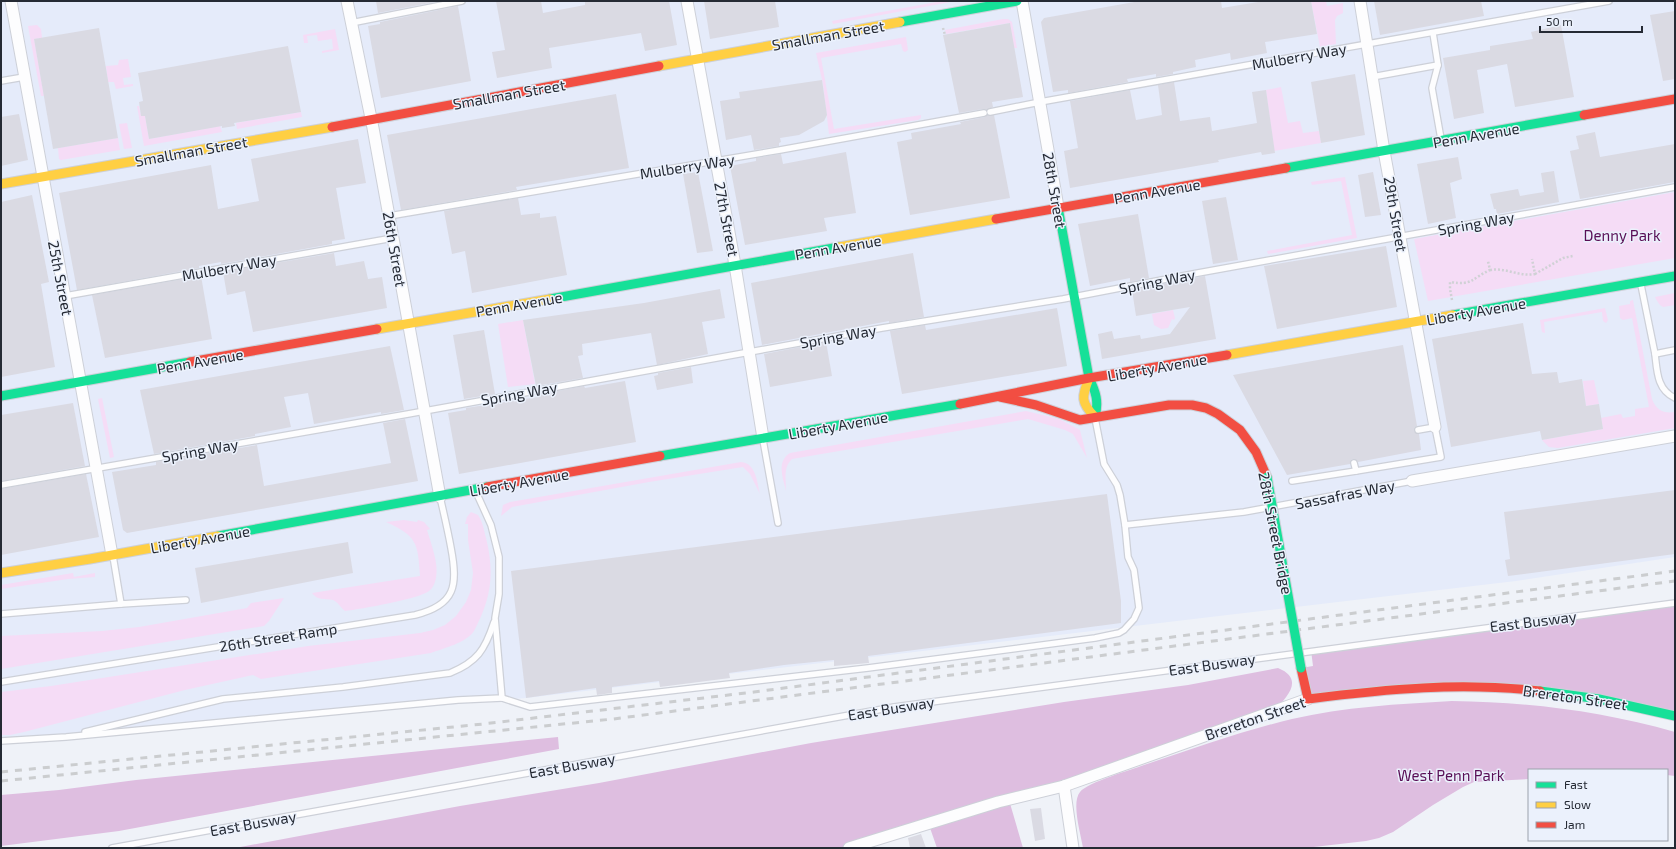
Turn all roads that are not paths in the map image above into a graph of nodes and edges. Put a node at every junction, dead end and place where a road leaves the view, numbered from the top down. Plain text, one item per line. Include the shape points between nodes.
1 (11, 1) edge
2 (348, 1) edge
3 (462, 1) edge
4 (687, 1) edge
5 (1017, 1) edge
6 (1022, 1) edge
7 (1360, 1) edge
8 (1609, 1) edge
9 (351, 22) junction
10 (1433, 33) junction
11 (1367, 44) junction
12 (698, 59) junction
13 (1438, 65) junction
14 (24, 77) junction
15 (1372, 77) junction
16 (1, 82) edge
17 (1675, 99) edge
18 (1040, 102) junction
19 (372, 120) junction
20 (1442, 141) junction
21 (1384, 151) junction
22 (716, 161) junction
23 (43, 177) junction
24 (1, 184) edge
25 (1675, 187) edge
26 (1058, 207) junction
27 (389, 216) junction
28 (1399, 236) junction
29 (393, 238) junction
30 (735, 265) junction
31 (1675, 276) edge
32 (1641, 282) junction
33 (65, 296) junction
34 (1074, 296) junction
35 (1415, 322) junction
36 (409, 324) junction
37 (1675, 350) edge
38 (748, 353) junction
39 (1654, 354) junction
40 (1089, 378) junction
41 (81, 382) junction
42 (1, 396) edge
43 (999, 397) junction
44 (1675, 398) edge
45 (424, 410) junction
46 (1095, 417) junction
47 (1435, 427) junction
48 (1418, 430) dead end
49 (1675, 436) edge
50 (763, 438) junction
51 (1354, 463) dead end
52 (97, 468) junction
53 (1356, 471) junction
54 (1292, 481) dead end
55 (1412, 481) joint
56 (1, 485) edge
57 (475, 490) junction
58 (440, 496) junction
59 (778, 523) dead end
60 (1125, 526) junction
61 (112, 555) junction
62 (1, 573) edge
63 (186, 600) dead end
64 (1675, 603) edge
65 (122, 604) junction
66 (1, 614) edge
67 (495, 618) junction
68 (1, 682) edge
69 (502, 698) junction
70 (1308, 699) junction
71 (1675, 716) edge
72 (66, 737) junction
73 (1, 741) edge
74 (1064, 786) junction
75 (112, 848) edge
76 (849, 848) edge
77 (1073, 848) edge

1 - 14 street, 25th Street
2 - 9 street, 26th Street
3 - 9 lane
4 - 12 street, 27th Street
5 - 12 street, Smallman Street
6 - 18 street, 28th Street
7 - 11 street, 29th Street
8 - 10 lane, Mulberry Way
9 - 19 street, 26th Street
10 - 11 lane, Mulberry Way
10 - 13 lane
11 - 15 street, 29th Street
11 - 18 lane, Mulberry Way
12 - 19 street, Smallman Street
12 - 22 street, 27th Street
13 - 15 lane
13 - 20 lane via 1432,88
14 - 16 lane
14 - 23 street, 25th Street
15 - 21 street, 29th Street
17 - 20 street, Penn Avenue
18 - 22 lane, Mulberry Way
18 - 26 street, 28th Street
19 - 23 street, Smallman Street
19 - 27 street, 26th Street
20 - 21 street, Penn Avenue
21 - 26 street, Penn Avenue
21 - 28 street, 29th Street
22 - 27 lane, Mulberry Way
22 - 30 street, 27th Street
23 - 24 street, Smallman Street
23 - 33 street, 25th Street
25 - 28 lane, Spring Way
26 - 30 street, Penn Avenue
26 - 34 street, 28th Street
27 - 29 street, 26th Street
28 - 34 lane, Spring Way
28 - 35 street, 29th Street
29 - 33 lane, Mulberry Way
29 - 36 street, 26th Street
30 - 36 street, Penn Avenue
30 - 38 street, 27th Street
31 - 32 street, Liberty Avenue
32 - 35 street, Liberty Avenue
32 - 39 lane
33 - 41 street, 25th Street
34 - 38 lane, Spring Way
34 - 40 street, 28th Street
35 - 40 street, Liberty Avenue
35 - 47 street, 29th Street
36 - 41 street, Penn Avenue
36 - 45 street, 26th Street
37 - 39 lane
38 - 45 lane, Spring Way
38 - 50 street, 27th Street
39 - 44 lane via 1662,387 1667,394
40 - 43 street, Liberty Avenue
40 - 46 street, 28th Street via 1097,394 1098,406
40 - 46 street, 28th Street via 1083,396 1085,408
41 - 42 street, Penn Avenue
41 - 52 street, 25th Street
43 - 46 street, 28th Street Bridge via 1036,405 1080,420
43 - 50 street, Liberty Avenue
45 - 52 lane, Spring Way
45 - 58 street, 26th Street
46 - 60 lane via 1104,464 1118,490
46 - 70 street, 28th Street Bridge, bridge via 1158,406 1192,405 1207,408 1222,416 1248,438 1262,462 1267,477
47 - 48 lane
47 - 53 lane via 1441,457
49 - 55 street, Sassafras Way
50 - 57 street, Liberty Avenue
50 - 59 lane
51 - 53 lane
52 - 56 lane, Spring Way
52 - 61 street, 25th Street
53 - 54 lane
55 - 60 lane, Sassafras Way via 1244,512
57 - 58 street, Liberty Avenue
57 - 67 lane via 491,525 499,557 499,594
58 - 61 street, Liberty Avenue
58 - 68 lane, 26th Street Ramp via 454,566 454,584 446,600 432,611
60 - 69 lane via 1128,557 1134,570 1139,608 1129,626 1119,633 868,668 537,706
61 - 62 street, Liberty Avenue
61 - 65 lane
63 - 65 lane
64 - 75 lane, East Busway via 894,707
65 - 66 lane
67 - 69 lane
67 - 72 lane via 482,651 464,668 450,673 223,699
69 - 72 lane
70 - 71 street, Brereton Street via 1367,691 1478,686 1596,697
70 - 74 street, Brereton Street
72 - 73 lane
74 - 76 street, Brereton Street via 998,802
74 - 77 street

